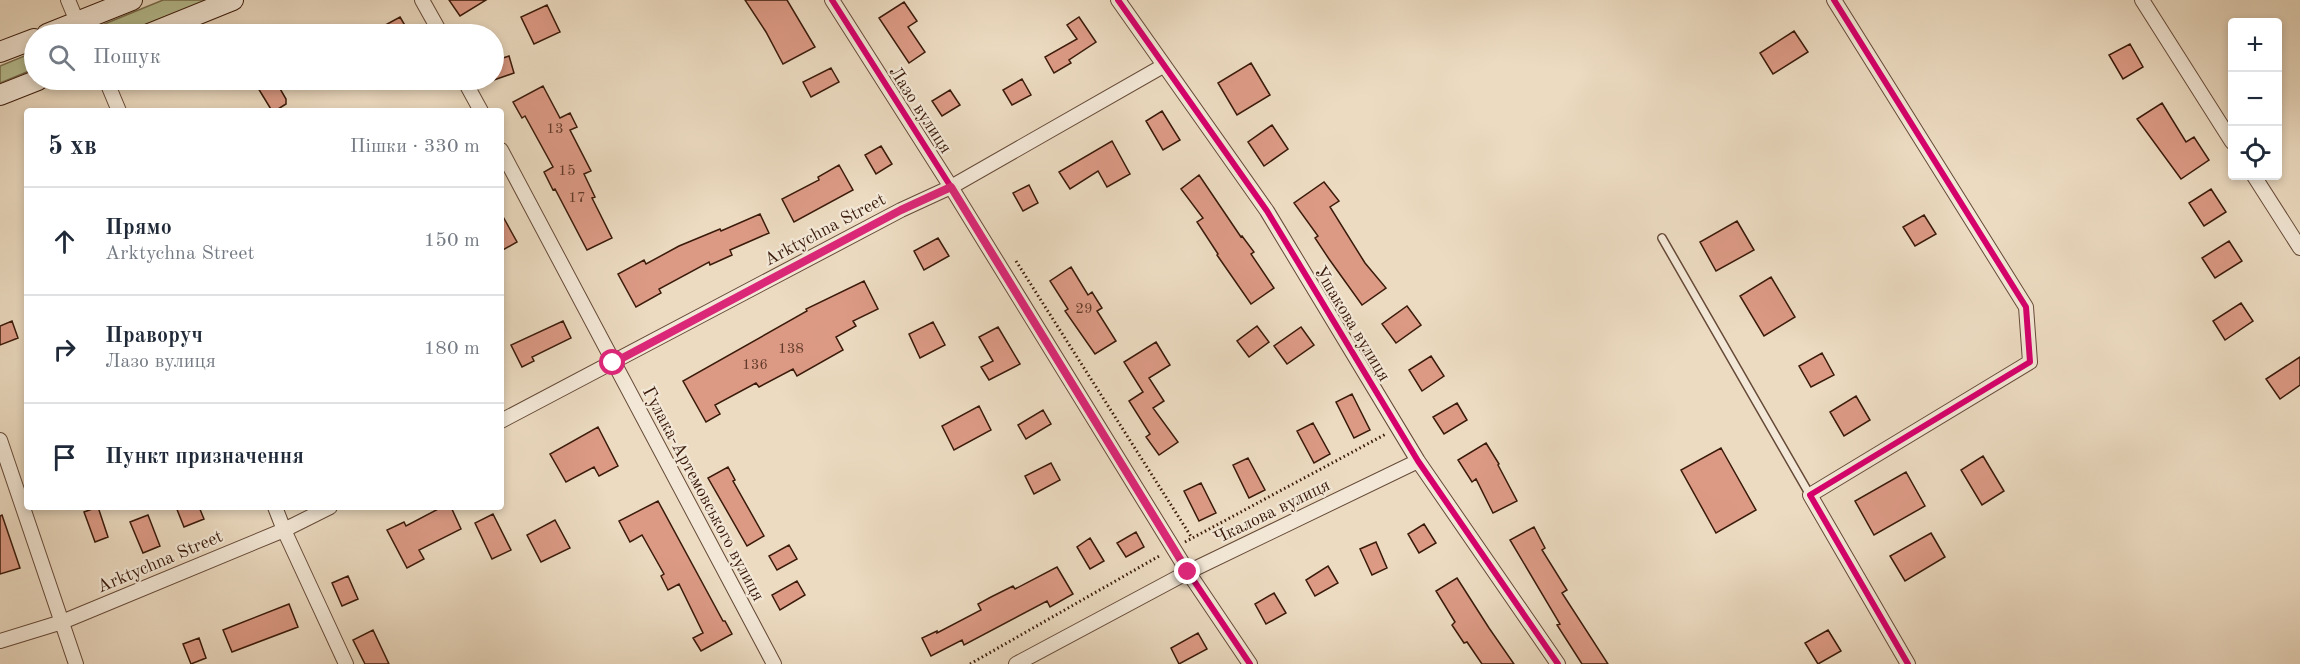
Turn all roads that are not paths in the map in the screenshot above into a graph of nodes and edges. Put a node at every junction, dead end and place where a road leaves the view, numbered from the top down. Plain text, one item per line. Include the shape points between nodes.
1 (68, 0) edge
2 (132, 0) edge
3 (233, 0) edge
4 (422, 0) edge
5 (832, 0) edge
6 (1118, 0) edge
7 (1834, 0) edge
8 (2142, 0) edge
9 (78, 24) joint
10 (174, 24) edge
11 (435, 24) edge
12 (24, 43) edge
13 (0, 52) edge
14 (1163, 66) junction
15 (24, 86) edge
16 (110, 90) edge
17 (469, 90) edge
18 (0, 95) edge
19 (118, 108) edge
20 (479, 108) edge
21 (2228, 136) edge
22 (504, 156) edge
23 (2257, 180) edge
24 (951, 187) junction
25 (1662, 238) dead end
26 (2300, 248) edge
27 (613, 363) junction
28 (504, 419) edge
29 (0, 440) edge
30 (1418, 461) junction
31 (1810, 495) junction
32 (276, 510) edge
33 (324, 510) edge
34 (284, 530) junction
35 (1188, 572) junction
36 (62, 622) junction
37 (0, 641) edge
38 (76, 664) edge
39 (346, 664) edge
40 (774, 664) edge
41 (1016, 664) edge
42 (1250, 664) edge
43 (1558, 664) edge
44 (1908, 664) edge

1 - 9 street
2 - 9 main road
3 - 10 main road
4 - 11 street
5 - 24 street, Лазо вулиця
6 - 14 street, Ушакова вулиця
7 - 31 street via 2026,307 2030,362
8 - 21 street
12 - 13 main road
14 - 24 street, Arktychna Street
14 - 30 street, Ушакова вулиця via 1267,212
15 - 18 main road
16 - 19 street
17 - 20 street
22 - 27 street, Гулака-Артемовського вулиця
23 - 26 street
24 - 27 street, Arktychna Street
24 - 35 street, Лазо вулиця
25 - 31 lane
27 - 28 street, Arktychna Street
27 - 40 street, Гулака-Артемовського вулиця
29 - 36 street
30 - 35 street, Чкалова вулиця
30 - 43 street, Ушакова вулиця
31 - 44 street
32 - 34 street
33 - 34 street, Arktychna Street
34 - 36 street, Arktychna Street
34 - 39 street
35 - 41 street, Чкалова вулиця
35 - 42 street, Лазо вулиця
36 - 37 street, Arktychna Street
36 - 38 street

